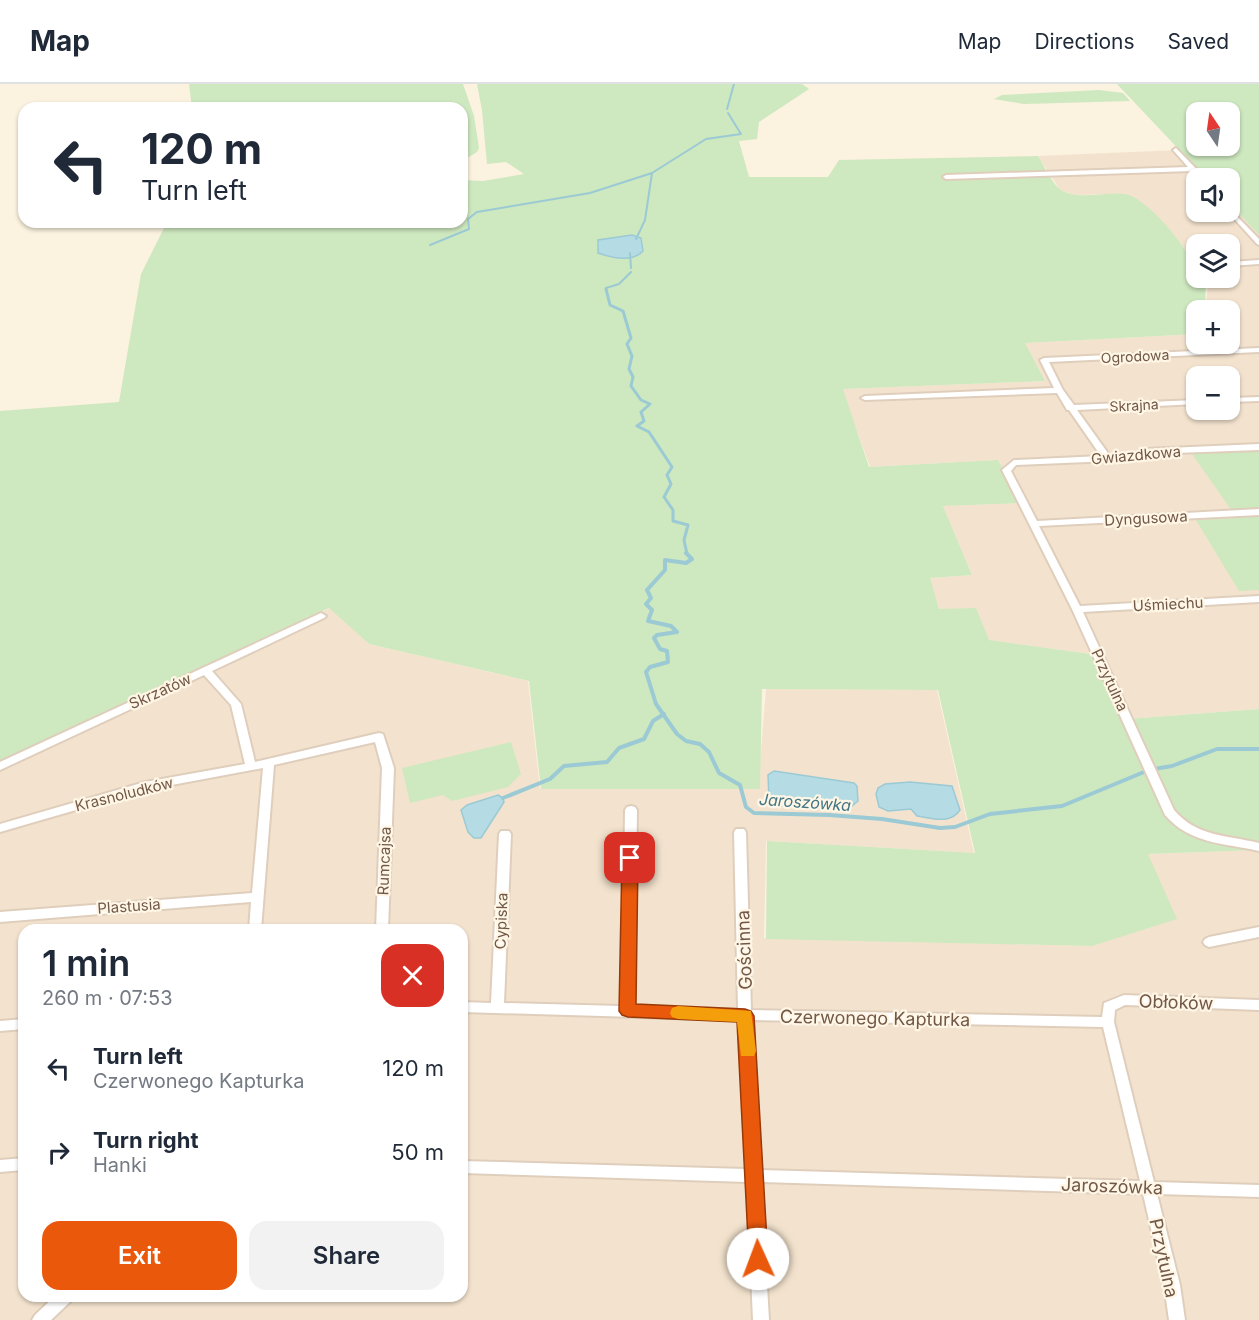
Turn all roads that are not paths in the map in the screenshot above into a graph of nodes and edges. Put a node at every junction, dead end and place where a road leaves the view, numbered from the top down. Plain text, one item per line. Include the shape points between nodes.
1 (1176, 150) dead end
2 (1192, 168) edge
3 (1186, 169) edge
4 (946, 177) dead end
5 (1240, 222) edge
6 (1259, 243) edge
7 (1259, 262) edge
8 (1240, 263) edge
9 (1259, 350) edge
10 (1059, 390) junction
11 (865, 398) dead end
12 (1259, 399) edge
13 (1240, 400) edge
14 (1186, 403) edge
15 (1070, 408) junction
16 (1259, 447) edge
17 (1107, 458) junction
18 (1014, 463) joint
19 (1259, 513) edge
20 (1033, 524) junction
21 (1259, 599) edge
22 (1077, 609) junction
23 (321, 616) dead end
24 (206, 670) junction
25 (379, 737) joint
26 (269, 763) junction
27 (0, 766) edge
28 (250, 766) junction
29 (631, 810) dead end
30 (0, 828) edge
31 (740, 832) dead end
32 (505, 834) dead end
33 (1259, 847) edge
34 (258, 897) junction
35 (0, 917) edge
36 (256, 924) edge
37 (382, 924) edge
38 (1259, 932) edge
39 (1209, 942) dead end
40 (1259, 1005) edge
41 (468, 1006) edge
42 (497, 1007) junction
43 (628, 1011) junction
44 (745, 1016) junction
45 (1108, 1022) junction
46 (18, 1024) edge
47 (0, 1026) edge
48 (18, 1164) edge
49 (0, 1166) edge
50 (468, 1167) edge
51 (755, 1176) junction
52 (1148, 1186) junction
53 (1259, 1191) edge
54 (60, 1302) edge
55 (40, 1320) edge
56 (761, 1320) edge
57 (1177, 1320) edge

1 - 2 street
3 - 4 street
5 - 6 street
7 - 8 street
9 - 10 street, Ogrodowa via 1044,360
10 - 11 street
10 - 15 street, Ogrodowa
12 - 13 street
14 - 15 street, Skrajna
15 - 17 street, Ogrodowa
16 - 17 street, Gwiazdkowa via 1145,452 1136,457
17 - 18 street, Gwiazdkowa
18 - 20 street, Przytulna via 1006,470
19 - 20 street, Dyngusowa
20 - 22 street, Przytulna
21 - 22 street, Uśmiechu
22 - 33 street, Przytulna via 1173,818 1186,830 1200,835
23 - 24 street, Skrzatów
24 - 27 street, Skrzatów
24 - 28 street via 236,704
25 - 26 street, Krasnoludków
25 - 37 street, Rumcajsa via 388,768
26 - 28 street, Krasnoludków
26 - 34 street
28 - 30 street, Krasnoludków via 145,786
29 - 43 street
31 - 44 street, Gościnna
32 - 42 street, Cypiska
34 - 35 street, Plastusia
34 - 36 street
38 - 39 street
40 - 45 street, Obłoków via 1124,1000 1108,1007
41 - 42 street, Czerwonego Kapturka
42 - 43 street, Czerwonego Kapturka
43 - 44 street, Czerwonego Kapturka
44 - 45 street, Czerwonego Kapturka
44 - 51 street, Gościnna
45 - 52 street, Przytulna
46 - 47 street
48 - 49 street
50 - 51 street, Jaroszówka
51 - 52 street, Jaroszówka
51 - 56 street, Gościnna
52 - 53 street, Jaroszówka
52 - 57 street, Przytulna
54 - 55 street

